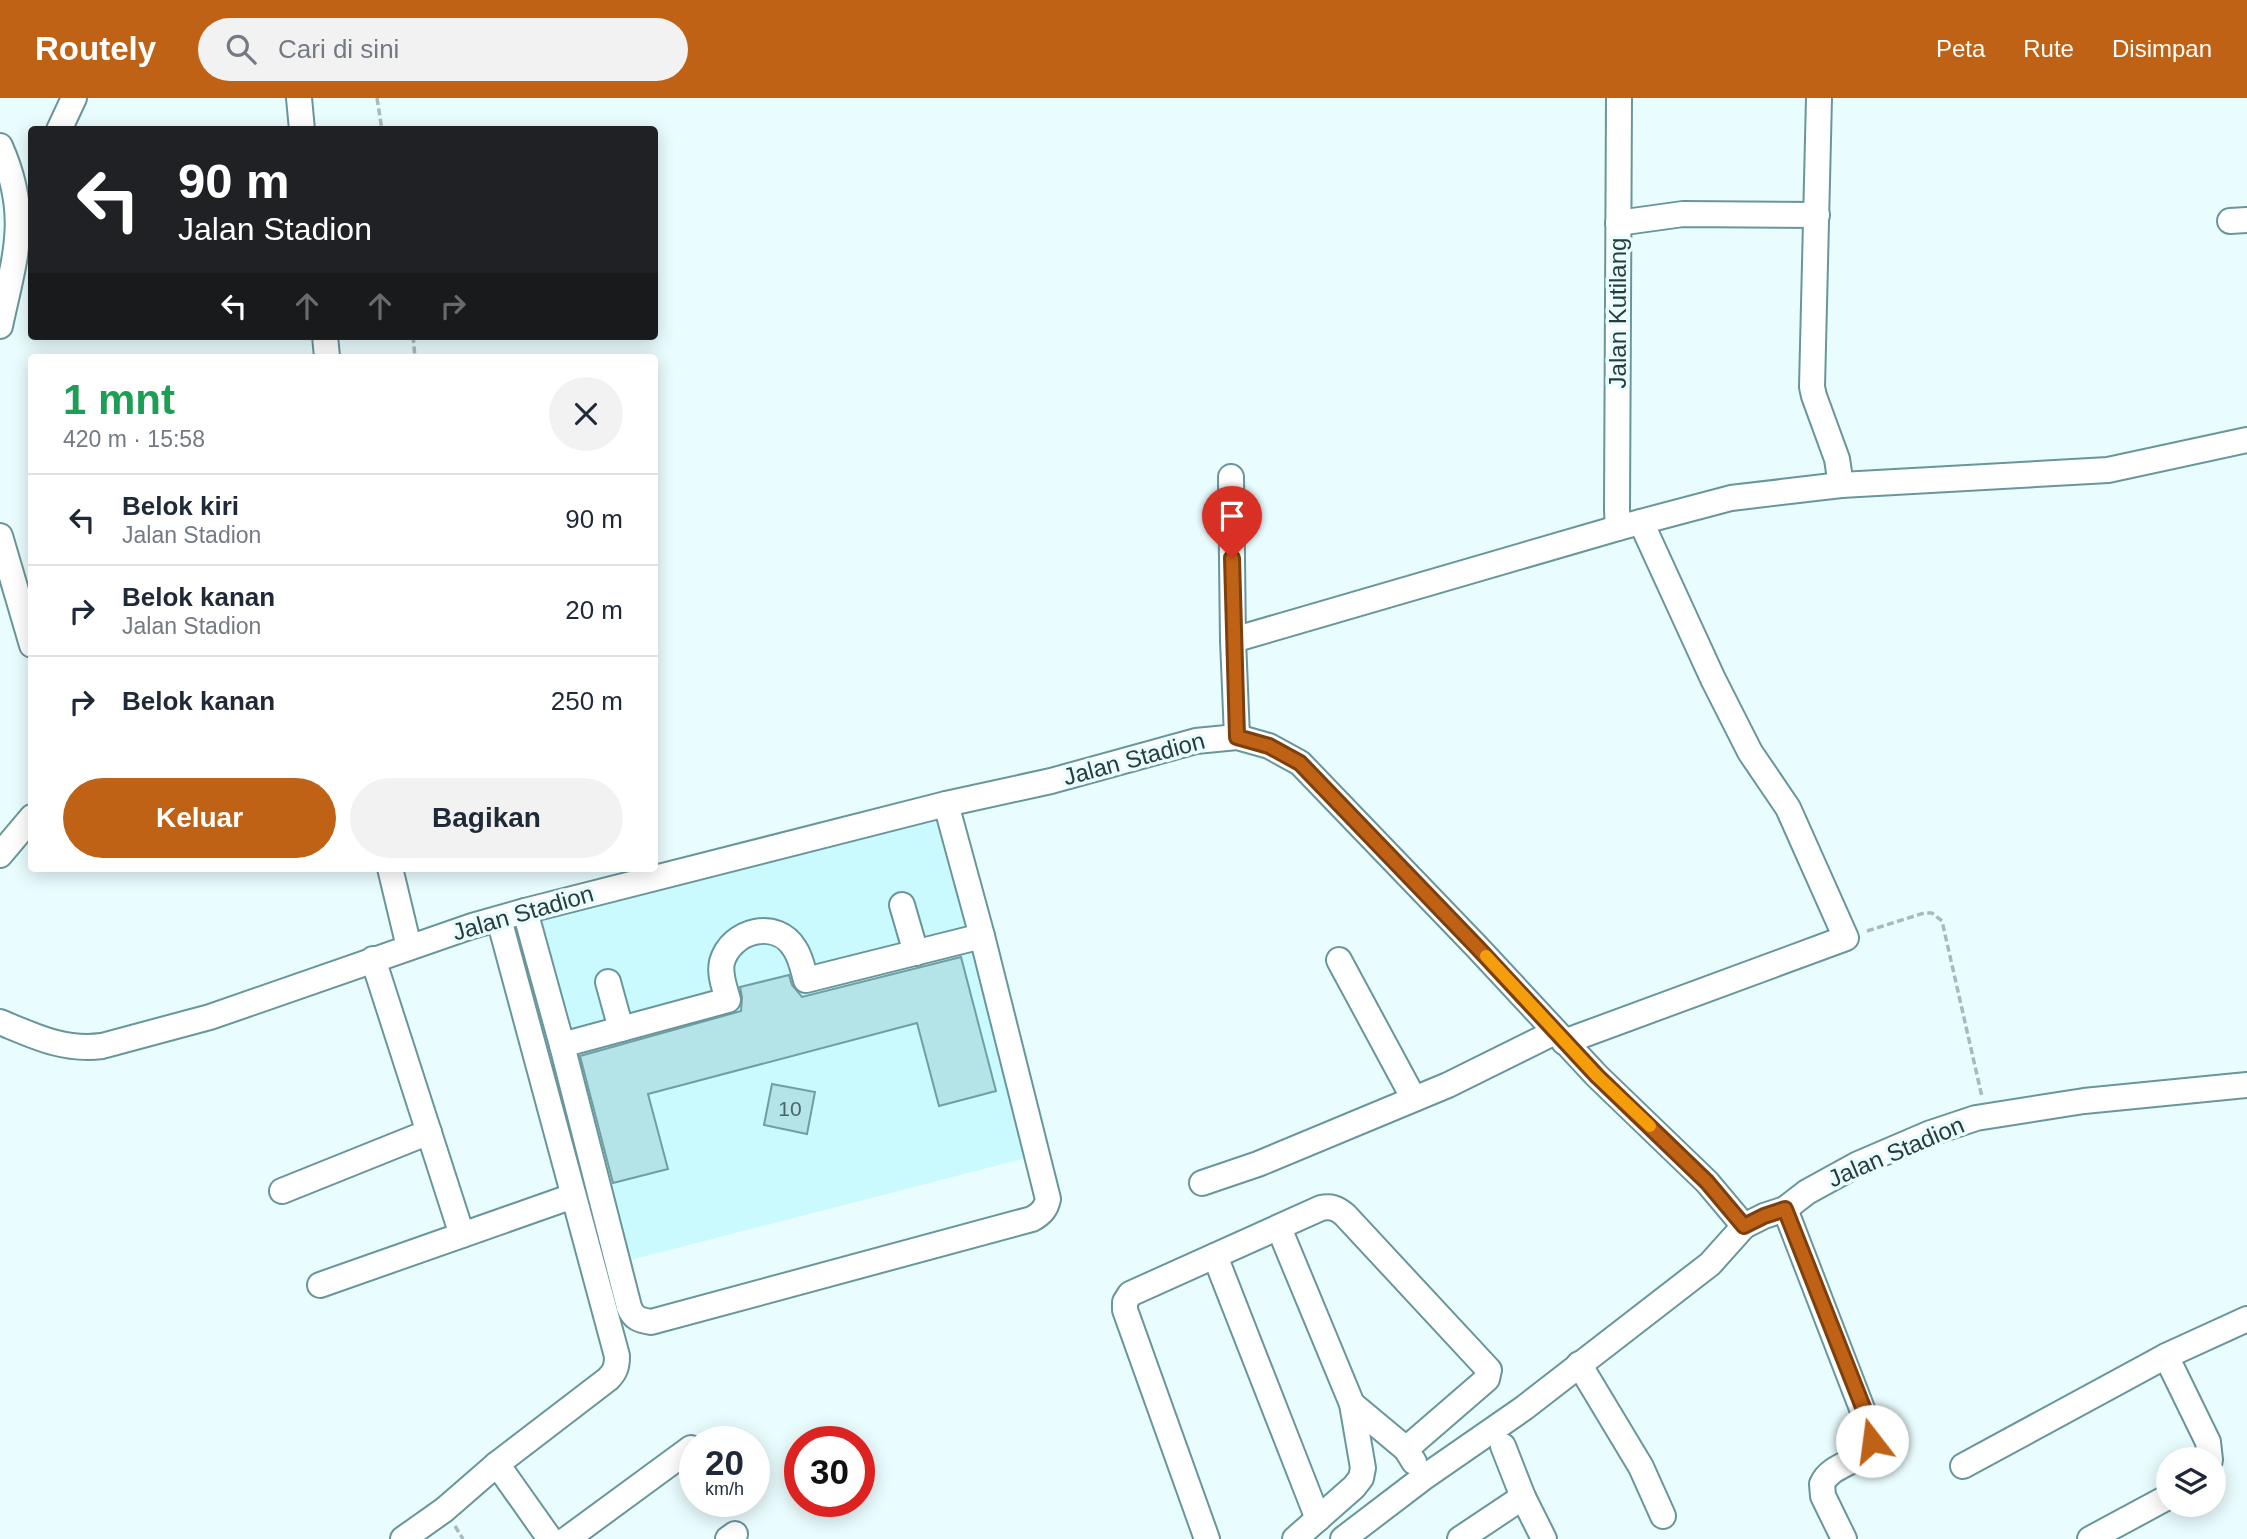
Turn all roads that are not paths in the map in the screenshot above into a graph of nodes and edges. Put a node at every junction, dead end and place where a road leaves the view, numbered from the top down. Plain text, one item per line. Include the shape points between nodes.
1 (74, 98) edge
2 (299, 98) edge
3 (1619, 98) edge
4 (1819, 98) edge
5 (61, 126) edge
6 (302, 126) edge
7 (0, 146) edge
8 (28, 197) edge
9 (1817, 215) junction
10 (19, 216) junction
11 (1618, 223) junction
12 (0, 326) edge
13 (2247, 440) edge
14 (1231, 477) dead end
15 (1841, 485) junction
16 (1630, 525) junction
17 (0, 536) edge
18 (28, 631) edge
19 (1233, 640) junction
20 (1237, 737) junction
21 (946, 804) junction
22 (28, 822) edge
23 (0, 855) edge
24 (391, 872) edge
25 (902, 905) dead end
26 (525, 911) junction
27 (499, 919) junction
28 (982, 936) junction
29 (409, 947) junction
30 (916, 953) junction
31 (373, 960) junction
32 (1339, 960) dead end
33 (608, 982) dead end
34 (0, 1022) edge
35 (621, 1029) junction
36 (1560, 1037) junction
37 (562, 1045) junction
38 (2247, 1085) edge
39 (1414, 1099) junction
40 (429, 1132) junction
41 (1202, 1183) dead end
42 (282, 1191) dead end
43 (573, 1196) junction
44 (1785, 1209) junction
45 (1744, 1226) junction
46 (1279, 1228) junction
47 (462, 1235) junction
48 (1215, 1256) junction
49 (320, 1286) dead end
50 (2247, 1319) edge
51 (2166, 1356) junction
52 (1579, 1364) junction
53 (1352, 1404) junction
54 (1503, 1446) dead end
55 (2209, 1447) edge
56 (1406, 1449) junction
57 (679, 1457) edge
58 (497, 1464) junction
59 (1963, 1466) dead end
60 (1423, 1478) junction
61 (1523, 1497) junction
62 (2156, 1503) edge
63 (1663, 1516) dead end
64 (1318, 1519) junction
65 (1540, 1537) edge
66 (403, 1539) edge
67 (550, 1539) edge
68 (567, 1539) edge
69 (1207, 1539) edge
70 (1295, 1539) edge
71 (1343, 1539) edge
72 (1461, 1539) edge
73 (1844, 1539) edge
74 (2090, 1539) edge

1 - 5 street
2 - 6 street
3 - 11 street, Jalan Kutilang
4 - 9 street
7 - 10 street via 12,172
8 - 10 street
9 - 11 street via 1696,213
9 - 15 street via 1812,387
10 - 12 street via 18,246
11 - 16 street, Jalan Kutilang
13 - 15 street via 2108,470
14 - 19 street
15 - 16 street via 1731,498
16 - 19 street
16 - 36 street via 1751,752 1788,808 1846,938
17 - 18 street
19 - 20 street
20 - 21 street, Jalan Stadion via 1196,741
20 - 36 street, Jalan Stadion via 1269,746 1300,763
21 - 26 street, Jalan Stadion
21 - 28 street
22 - 23 street
24 - 29 street
25 - 30 street
26 - 27 street, Jalan Stadion
26 - 37 street
27 - 29 street, Jalan Stadion
27 - 43 street
28 - 30 street
28 - 37 street via 1048,1199 1040,1215 651,1322 632,1315 629,1307
29 - 31 street, Jalan Stadion
30 - 35 street via 806,980 794,947 783,937 761,930 746,933 722,962 728,1000
31 - 34 street, Jalan Stadion via 210,1017 102,1046 63,1046
31 - 40 street
32 - 39 street
33 - 35 street
35 - 37 street
36 - 39 street
36 - 45 street, Jalan Stadion via 1707,1182
38 - 44 street, Jalan Stadion via 1987,1116 1928,1134 1857,1164
39 - 41 street
40 - 42 street
40 - 47 street
43 - 47 street
43 - 58 street via 617,1365 608,1379
44 - 45 street, Jalan Stadion
44 - 73 street via 1871,1432 1866,1452 1827,1475 1822,1483 1823,1496
45 - 52 street via 1710,1264
46 - 48 street
46 - 53 street
46 - 56 street via 1321,1208 1337,1209 1487,1366 1487,1379
47 - 49 street
48 - 64 street
48 - 69 street via 1130,1294 1125,1303
50 - 51 street
51 - 55 street
51 - 59 street
52 - 60 street
52 - 63 street via 1641,1467
53 - 56 street
53 - 64 street via 1363,1459 1361,1478
54 - 61 street
56 - 60 street
57 - 68 street
58 - 66 street
58 - 67 street
60 - 71 street
61 - 65 street
61 - 72 street
62 - 74 street
64 - 70 street

